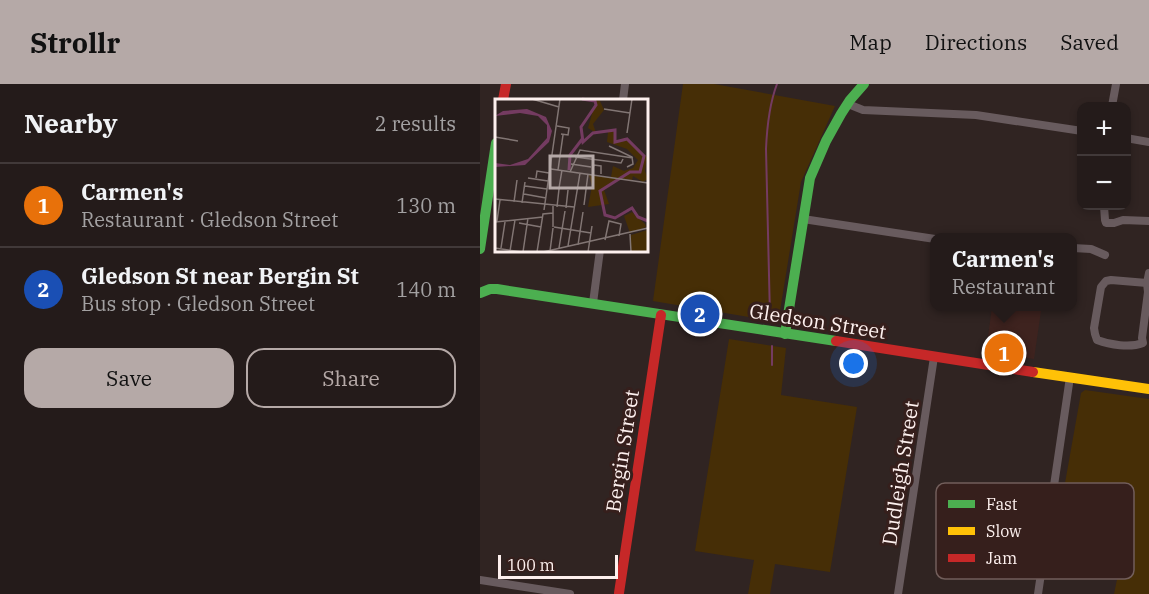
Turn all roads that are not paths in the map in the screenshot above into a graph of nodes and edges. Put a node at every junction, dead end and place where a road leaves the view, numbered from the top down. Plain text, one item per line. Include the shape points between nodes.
1 (506, 84) edge
2 (625, 84) edge
3 (864, 84) edge
4 (1116, 84) edge
5 (503, 99) edge
6 (623, 99) edge
7 (1113, 102) edge
8 (848, 104) junction
9 (1077, 130) edge
10 (1131, 139) edge
11 (1149, 142) edge
12 (495, 150) edge
13 (1104, 210) edge
14 (803, 219) junction
15 (1149, 221) edge
16 (930, 238) edge
17 (1077, 248) edge
18 (480, 249) edge
19 (600, 252) edge
20 (1105, 255) dead end
21 (1149, 273) edge
22 (1147, 283) junction
23 (481, 290) edge
24 (593, 303) junction
25 (661, 315) junction
26 (785, 334) junction
27 (1146, 345) edge
28 (934, 357) junction
29 (1070, 377) junction
30 (1149, 389) edge
31 (1054, 483) edge
32 (1040, 579) edge
33 (480, 580) edge
34 (570, 594) edge
35 (619, 594) edge
36 (898, 594) edge
37 (1038, 594) edge

1 - 5 street
2 - 6 street
3 - 8 street
4 - 7 street
8 - 9 street via 863,110 976,115
8 - 14 street via 810,178
10 - 11 street
12 - 18 street
13 - 15 street via 1106,223
14 - 16 street
14 - 26 street
17 - 20 street
19 - 24 street
21 - 22 street
22 - 27 street via 1142,338
22 - 27 street via 1103,283 1094,328 1097,340
23 - 24 street, Gledson Street
24 - 25 street, Gledson Street
25 - 26 street, Gledson Street
25 - 35 street, Bergin Street
26 - 28 street, Gledson Street
28 - 29 street, Gledson Street
28 - 36 street, Dudleigh Street
29 - 30 street, Gledson Street
29 - 31 street
32 - 37 street
33 - 34 street

